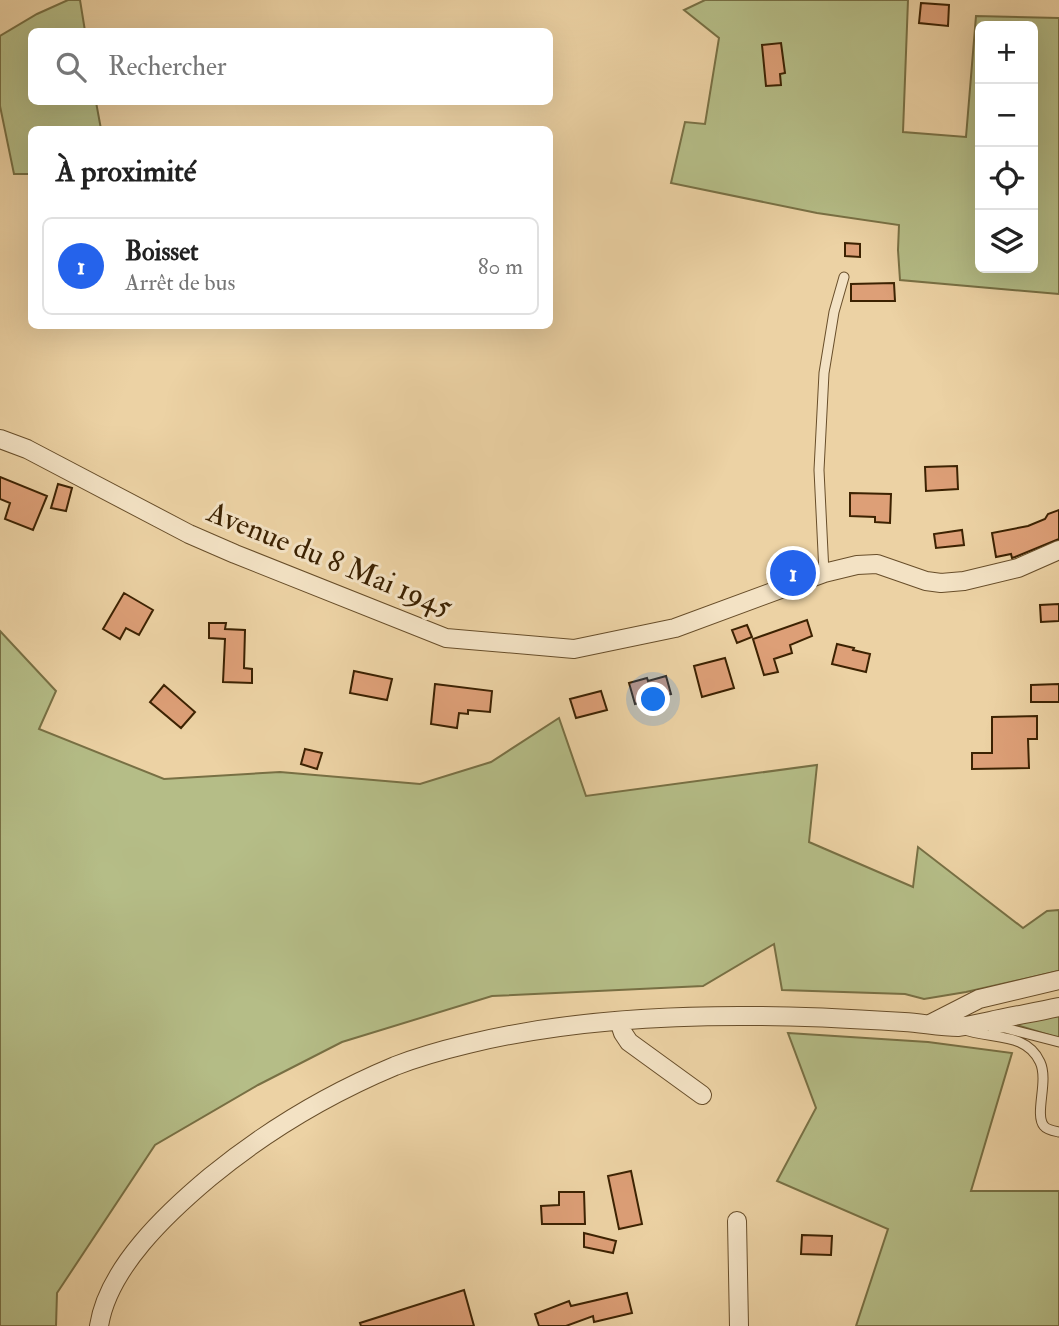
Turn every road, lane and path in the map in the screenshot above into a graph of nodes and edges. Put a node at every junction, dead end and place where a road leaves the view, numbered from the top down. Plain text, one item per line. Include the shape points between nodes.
1 (844, 277) dead end
2 (0, 439) edge
3 (1059, 550) edge
4 (824, 573) junction
5 (1059, 980) edge
6 (1059, 1007) edge
7 (619, 1021) junction
8 (930, 1024) junction
9 (958, 1027) junction
10 (1059, 1042) edge
11 (702, 1095) dead end
12 (1055, 1131) edge
13 (737, 1221) dead end
14 (99, 1326) edge
15 (739, 1326) edge

1 - 4 lane via 824,373 820,470
2 - 4 street, Avenue du 8 Mai 1945 via 189,534 446,638 574,649 675,628
3 - 4 street, Avenue du 8 Mai 1945 via 1018,568 964,581 926,581 877,564
5 - 8 street via 979,999
6 - 9 street
7 - 8 street via 758,1016
7 - 11 street via 629,1042
7 - 14 street via 510,1034 441,1051 397,1065 318,1102 234,1158 149,1236 122,1269
8 - 9 street
9 - 10 lane via 1005,1028
9 - 12 lane via 1022,1042 1034,1051 1044,1074 1040,1116 1044,1126
13 - 15 street

